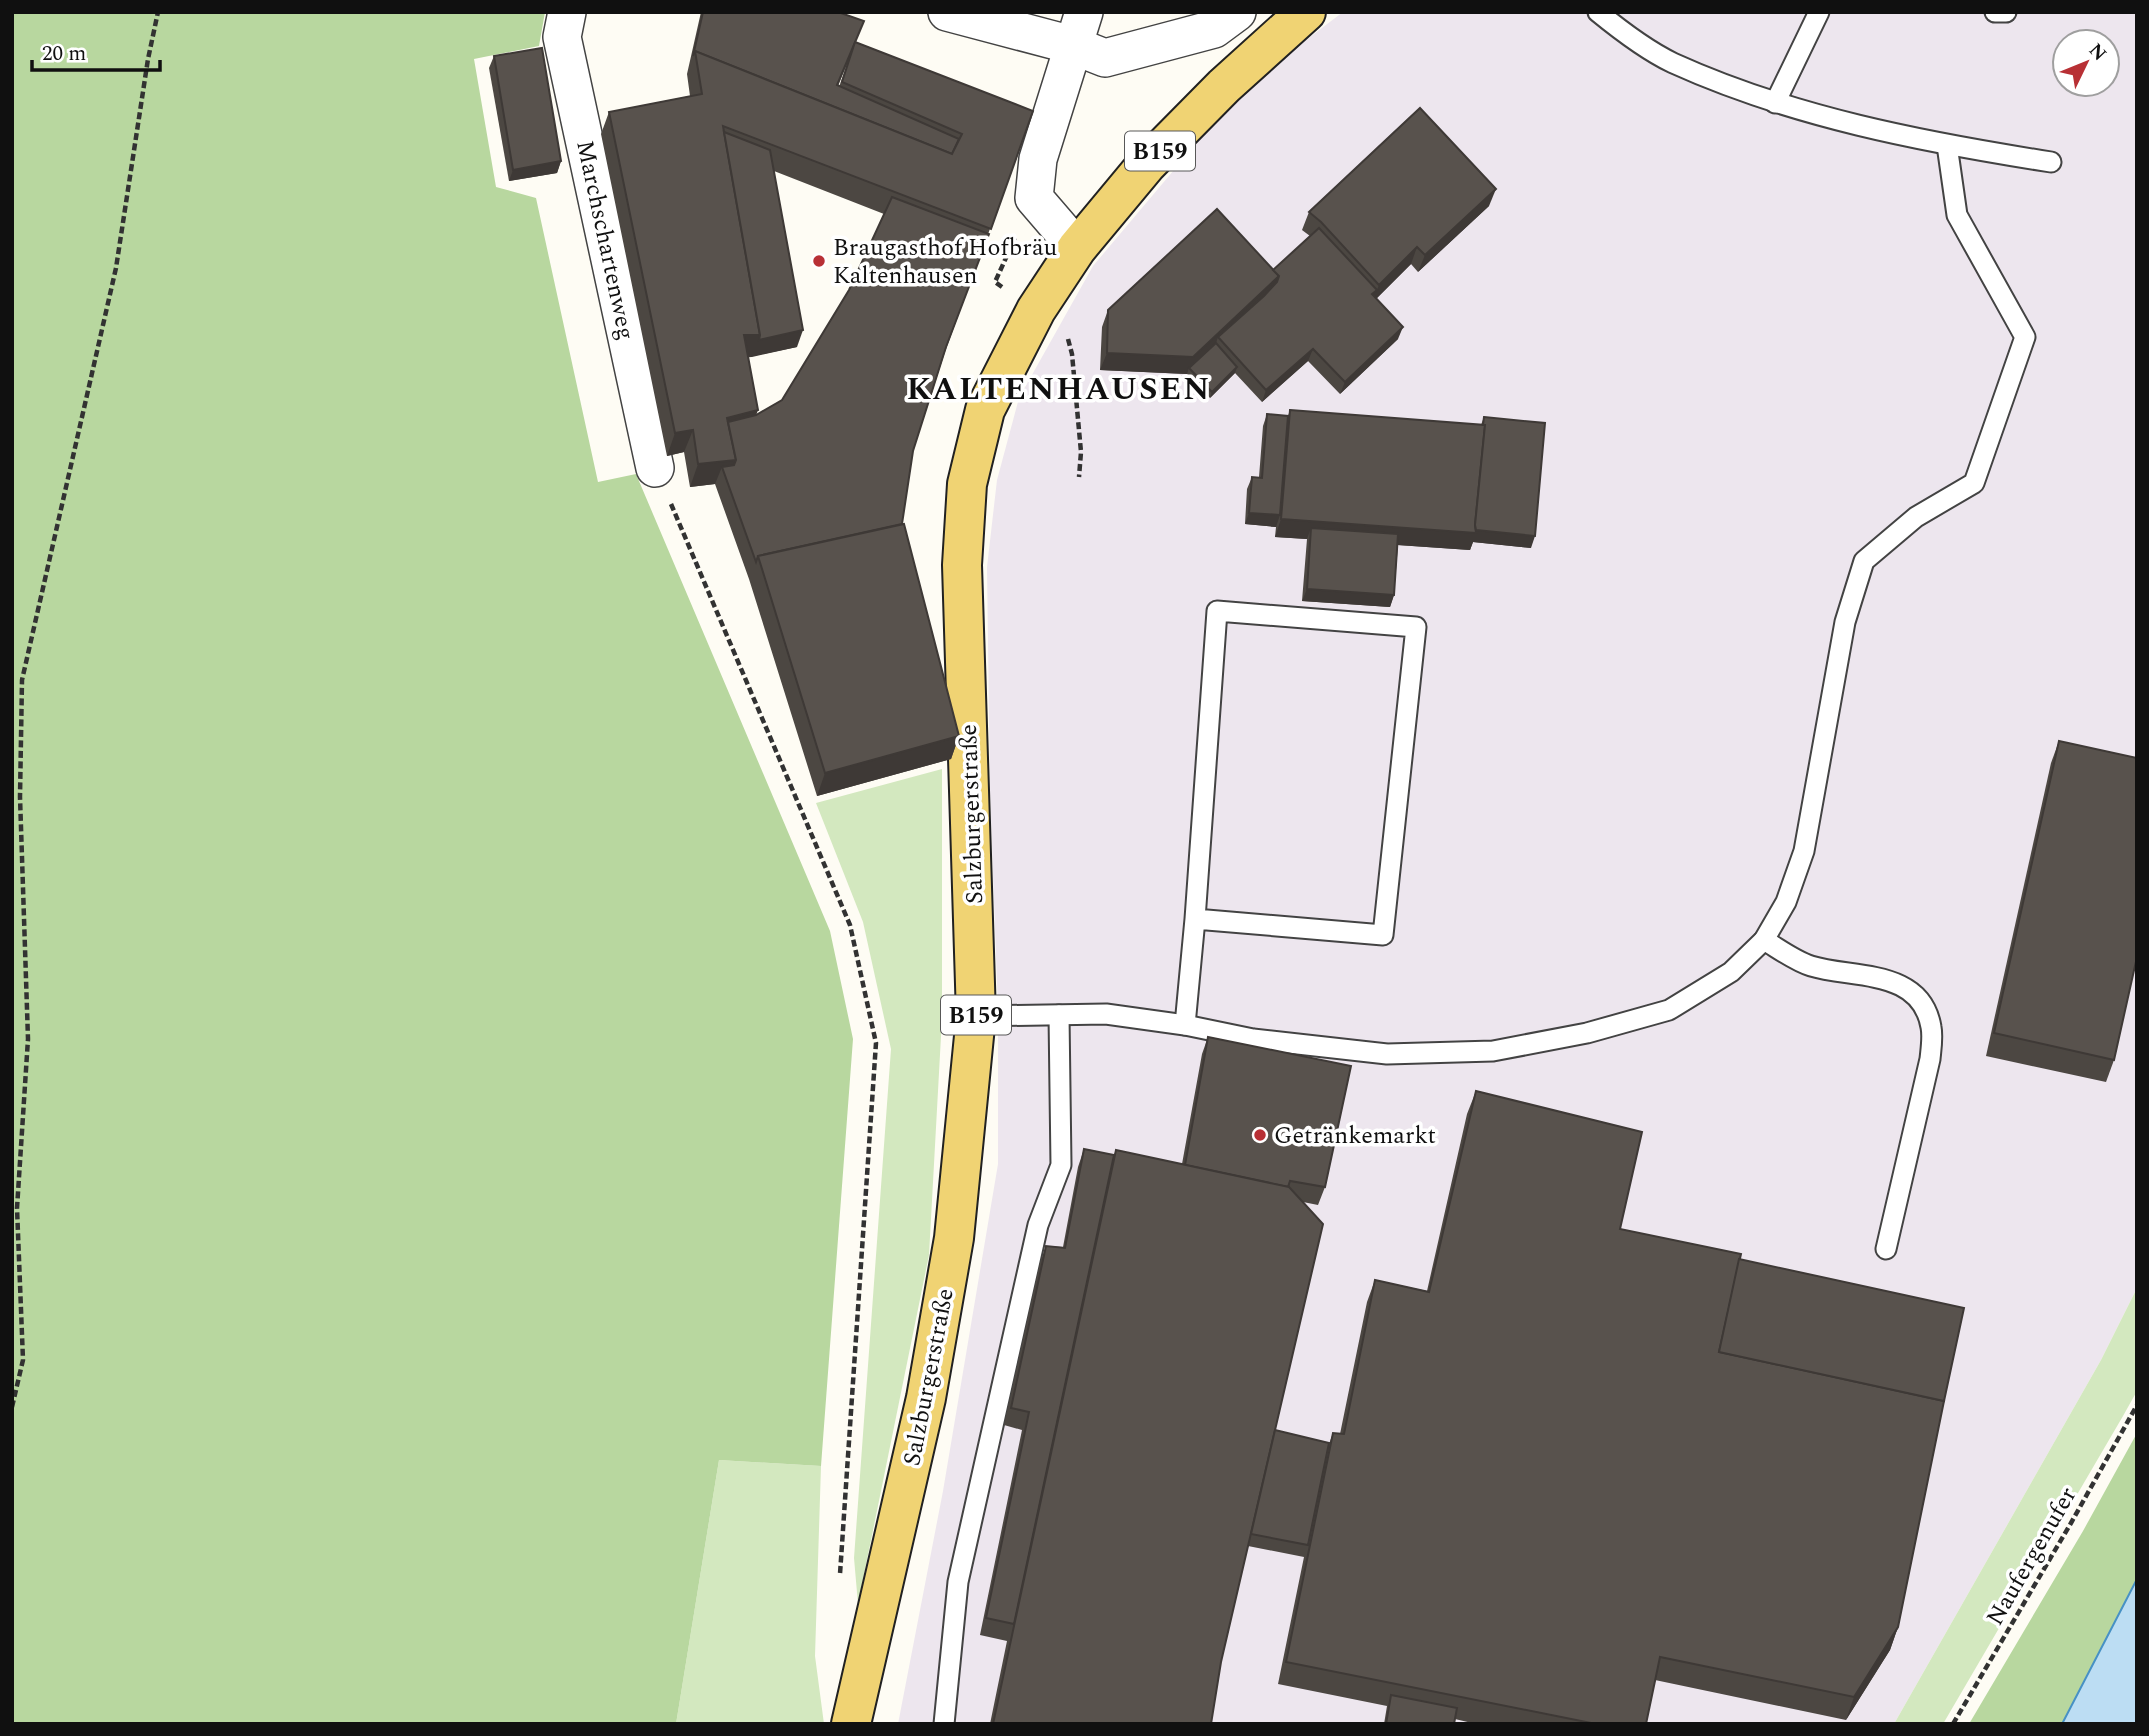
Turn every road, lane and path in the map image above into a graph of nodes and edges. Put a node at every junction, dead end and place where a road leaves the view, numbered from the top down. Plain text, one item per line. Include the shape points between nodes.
1 (158, 12) edge
2 (567, 12) edge
3 (947, 12) edge
4 (1237, 12) edge
5 (1306, 12) edge
6 (1598, 12) edge
7 (1819, 12) edge
8 (1995, 12) edge
9 (2006, 12) edge
10 (1078, 29) edge
11 (1775, 103) junction
12 (1947, 145) junction
13 (2052, 162) dead end
14 (1077, 248) junction
15 (655, 468) joint
16 (1195, 919) junction
17 (1764, 940) junction
18 (1059, 1015) junction
19 (976, 1016) junction
20 (1185, 1025) junction
21 (1885, 1249) dead end
22 (2137, 1405) edge
23 (12, 1407) edge
24 (839, 1580) dead end
25 (851, 1724) edge
26 (944, 1724) edge
27 (1953, 1724) edge

1 - 23 path via 116,268 22,680 20,797 28,1039 18,1208 23,1360
2 - 15 street, Marchschartenweg via 562,37
3 - 10 street
4 - 10 street via 1214,29 1105,58
5 - 14 main road, Salzburgerstraße / B159 via 1146,165
6 - 11 lane via 1671,62
7 - 11 lane
8 - 9 lane
10 - 14 street via 1038,159 1034,198
11 - 12 lane
12 - 13 lane
12 - 17 lane via 1957,215 2025,337 1974,483 1916,517 1864,561 1845,622 1804,851 1786,902
14 - 19 main road, Salzburgerstraße / B159 via 1036,310 985,410 967,484 962,565
15 - 24 path via 850,925 876,1043
16 - 16 lane via 1383,935 1416,627 1217,611
16 - 20 lane
17 - 20 lane via 1731,972 1669,1010 1587,1033 1493,1051 1387,1054 1253,1039
17 - 21 lane via 1810,966 1904,986 1923,1005 1932,1028 1930,1059
18 - 19 lane
18 - 20 lane via 1106,1014
18 - 26 lane via 1061,1166 1038,1226 958,1582
19 - 25 main road, Salzburgerstraße / B159 via 954,1238 929,1385
22 - 27 path, Naufergenufer

